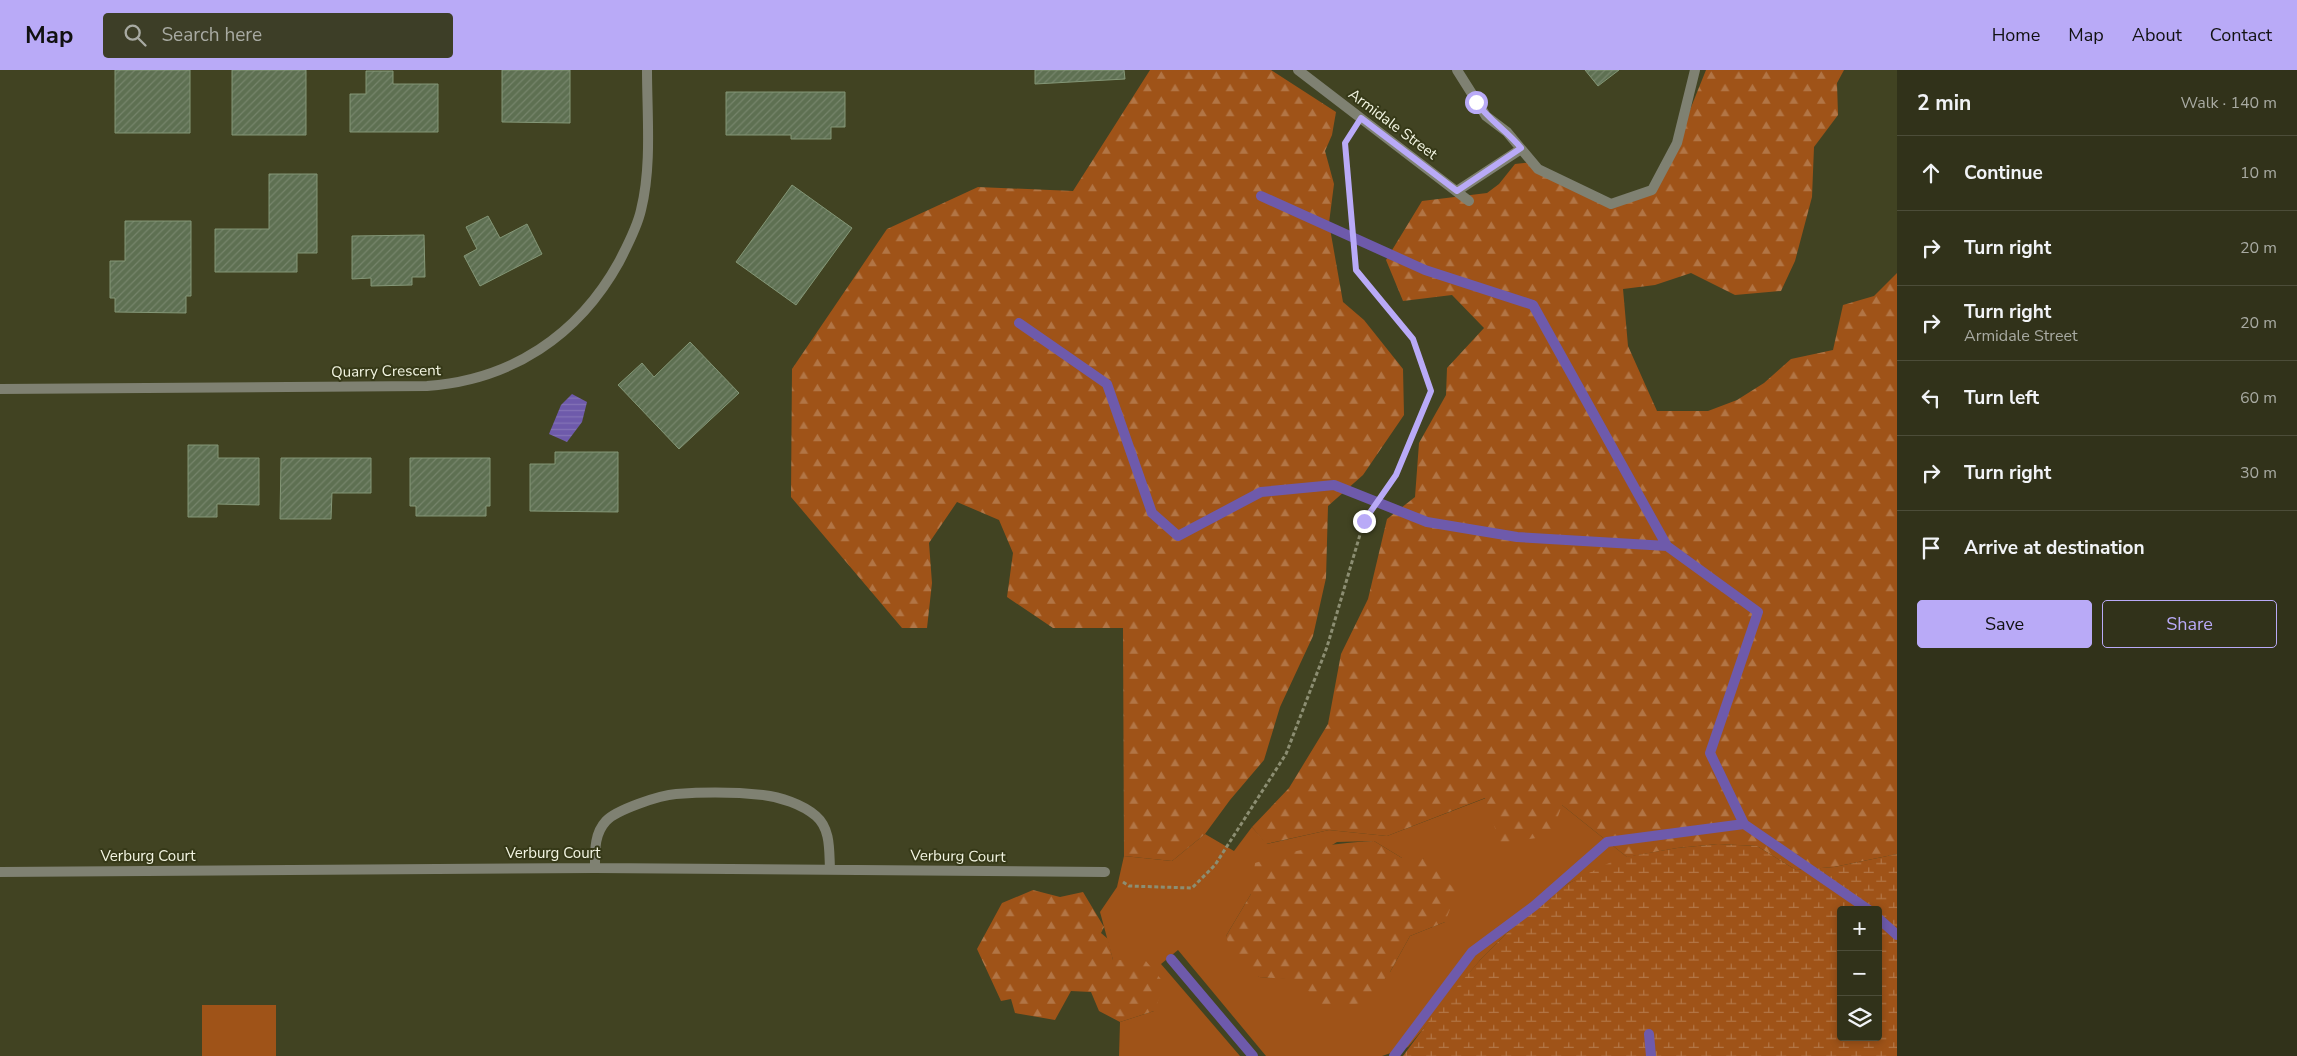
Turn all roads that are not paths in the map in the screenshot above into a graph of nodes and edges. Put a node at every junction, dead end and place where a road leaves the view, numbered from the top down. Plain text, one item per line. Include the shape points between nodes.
1 (647, 70) edge
2 (1298, 70) edge
3 (1457, 70) edge
4 (1695, 70) edge
5 (1521, 148) junction
6 (1457, 191) junction
7 (1469, 201) dead end
8 (0, 389) edge
9 (595, 868) junction
10 (830, 869) junction
11 (0, 872) edge
12 (1105, 872) road end

1 - 8 street, Quarry Crescent via 644,193 641,211 625,250 580,318 556,338 514,364 449,385
2 - 6 street, Armidale Street
3 - 5 street via 1486,116
4 - 5 street via 1677,142 1652,190 1611,204 1538,169
5 - 6 street
6 - 7 street, Armidale Street
9 - 10 street, Verburg Court
9 - 10 street via 598,831 618,811 674,794 734,794 784,799 816,816 829,840
9 - 11 street, Verburg Court
10 - 12 street, Verburg Court

